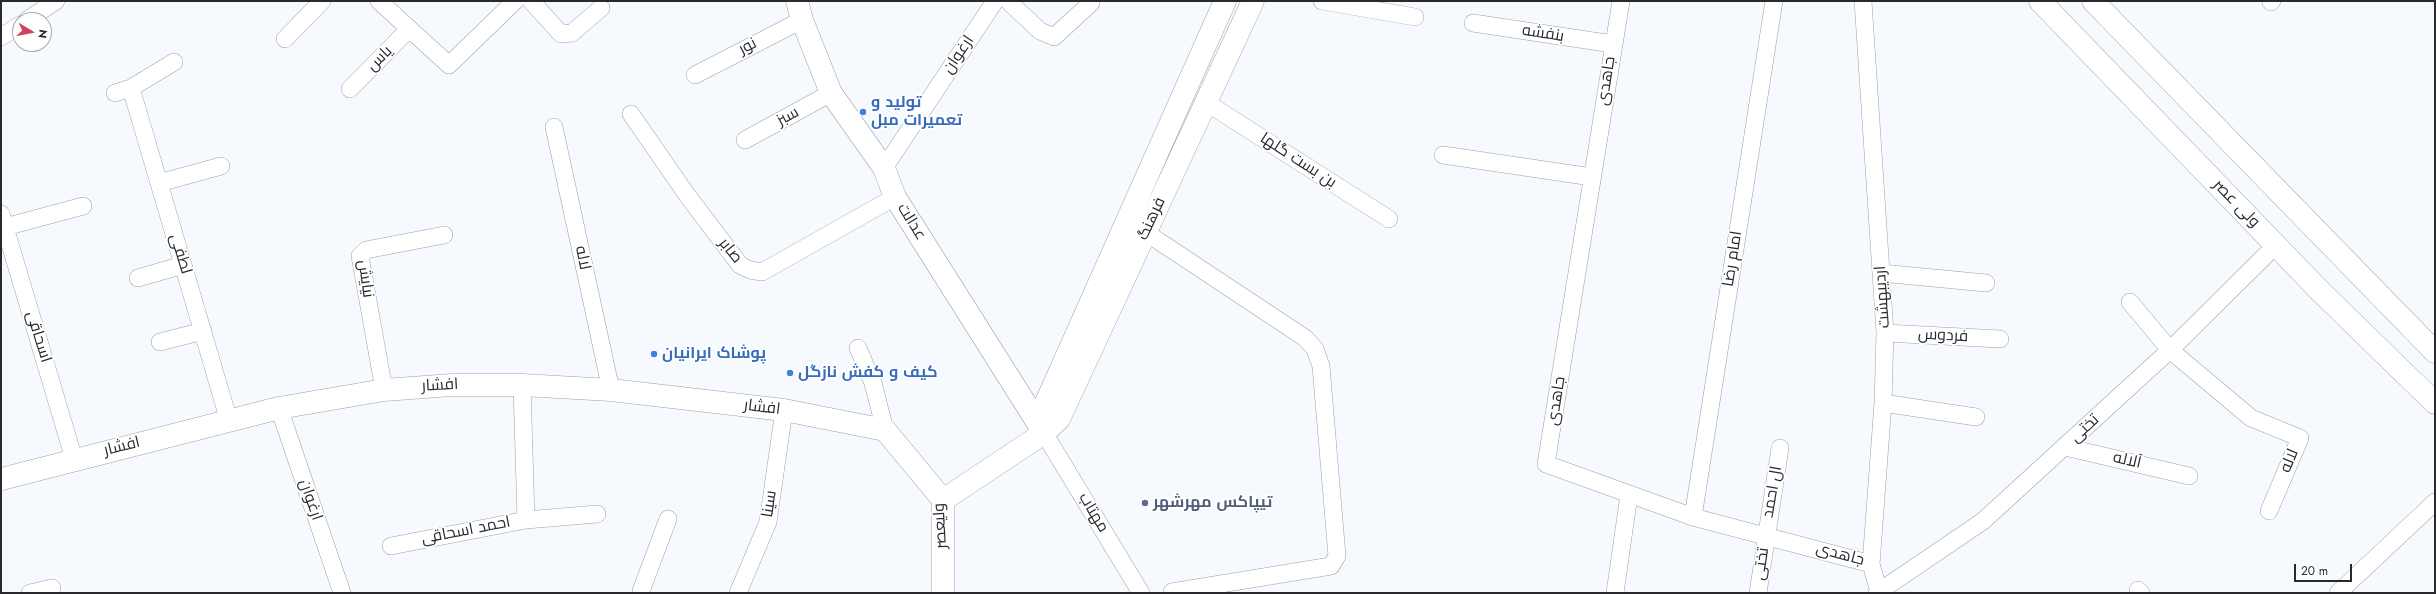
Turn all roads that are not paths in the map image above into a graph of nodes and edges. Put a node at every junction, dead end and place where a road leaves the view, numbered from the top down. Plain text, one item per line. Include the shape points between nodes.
1 (322, 1) edge
2 (379, 1) edge
3 (515, 1) edge
4 (531, 1) edge
5 (995, 1) edge
6 (1008, 1) edge
7 (1225, 1) edge
8 (1253, 1) edge
9 (1322, 1) edge
10 (1621, 1) edge
11 (1774, 1) edge
12 (1862, 1) edge
13 (2040, 1) edge
14 (2093, 1) edge
15 (50, 3) edge
16 (1091, 3) dead end
17 (601, 8) dead end
18 (799, 11) edge
19 (38, 12) edge
20 (1415, 17) dead end
21 (1473, 23) dead end
22 (409, 29) junction
23 (12, 30) edge
24 (1, 37) edge
25 (285, 39) dead end
26 (1613, 44) junction
27 (174, 62) dead end
28 (695, 75) dead end
29 (350, 89) dead end
30 (831, 93) junction
31 (1207, 103) junction
32 (631, 114) dead end
33 (554, 127) dead end
34 (745, 140) dead end
35 (1443, 155) dead end
36 (221, 166) dead end
37 (884, 168) junction
38 (1592, 177) junction
39 (159, 183) junction
40 (895, 197) junction
41 (82, 206) dead end
42 (1389, 219) dead end
43 (3, 220) edge
44 (1145, 232) junction
45 (444, 235) dead end
46 (2276, 245) junction
47 (183, 265) junction
48 (1881, 273) junction
49 (138, 278) dead end
50 (1986, 283) dead end
51 (2130, 302) dead end
52 (203, 331) junction
53 (1885, 333) junction
54 (2000, 339) dead end
55 (160, 342) dead end
56 (858, 348) dead end
57 (2170, 350) junction
58 (2435, 352) edge
59 (522, 385) junction
60 (384, 390) junction
61 (610, 390) junction
62 (1883, 403) junction
63 (2435, 403) edge
64 (279, 408) junction
65 (784, 410) junction
66 (1976, 418) dead end
67 (229, 421) junction
68 (885, 430) junction
69 (1044, 433) junction
70 (2065, 447) junction
71 (1780, 448) dead end
72 (74, 459) junction
73 (2189, 476) dead end
74 (1, 479) edge
75 (1629, 495) junction
76 (943, 500) junction
77 (2435, 502) edge
78 (2269, 511) dead end
79 (597, 514) dead end
80 (1693, 517) junction
81 (668, 519) dead end
82 (526, 520) junction
83 (1766, 535) junction
84 (391, 546) dead end
85 (1872, 564) junction
86 (52, 588) dead end
87 (646, 592) edge
88 (1172, 592) edge
89 (1878, 592) edge
90 (30, 593) edge
91 (342, 593) edge
92 (738, 593) edge
93 (943, 593) edge
94 (1141, 593) edge
95 (1616, 593) edge
96 (1758, 593) edge
97 (2338, 593) edge

1 - 25 street
2 - 22 street
3 - 22 street via 449,65
4 - 17 street via 561,34 572,33
5 - 37 street, ارغوان
6 - 16 street via 1040,31 1054,36
7 - 69 street, فرهنگ via 1044,407
8 - 31 street, فرهنگ
9 - 20 street
10 - 26 street, جاهدی
11 - 80 street, امام رضا
12 - 48 street, اردیبهشت
13 - 46 street, ولی عصر
14 - 58 street
15 - 19 street
18 - 28 street, نور
18 - 30 street, عدالت
21 - 26 street, بنفشه
22 - 29 street, یاس
23 - 24 street
26 - 38 street, جاهدی
27 - 39 street, لطفی via 123,91
30 - 34 street, سبز
30 - 37 street, عدالت
31 - 42 street, بن بست گلها
31 - 44 street, فرهنگ
32 - 40 street, صابر via 687,195 740,265 750,270 762,272
33 - 61 street, لاله
35 - 38 street
36 - 39 street
37 - 40 street, عدالت
38 - 75 street, جاهدی via 1546,464
39 - 47 street, لطفی
40 - 69 street, عدالت
41 - 43 street
43 - 72 street, اسحاقی
44 - 69 street, فرهنگ via 1059,419
44 - 88 street via 1305,338 1315,349 1321,366 1337,556 1331,566
45 - 60 street, نیایش via 366,250 360,256
46 - 57 street, تختی
46 - 63 street, ولی عصر
47 - 49 street
47 - 52 street, لطفی
48 - 50 street
48 - 53 street, اردیبهشت
51 - 57 street
52 - 55 street
52 - 67 street, لطفی
53 - 54 street, فردوس
53 - 62 street, اردیبهشت
56 - 68 street via 873,383
57 - 70 street, تختی
57 - 78 street, لاله via 2251,418 2300,438
59 - 60 street, افشار via 452,385
59 - 61 street, افشار
59 - 82 street, احمد اسحاقی
60 - 64 street, افشار
61 - 65 street, افشار
62 - 66 street
62 - 85 street, اردیبهشت
64 - 67 street, افشار
64 - 91 street, ارغوان
65 - 68 street, افشار
65 - 92 street, سینا via 768,522
67 - 72 street, افشار
68 - 76 street, ولیعصر
69 - 76 street, فرهنگ
69 - 94 street, مهتاب
70 - 73 street, آلاله
70 - 89 street, تختی via 1983,522
71 - 83 street, ال احمد
72 - 74 street, افشار
75 - 80 street, جاهدی
75 - 95 street
76 - 93 street, ولیعصر
77 - 97 street
79 - 82 street
80 - 83 street, جاهدی
81 - 87 street
82 - 84 street, احمد اسحاقی
83 - 85 street, جاهدی
83 - 96 street, تختی
85 - 89 street, اردیبهشت
86 - 90 street

